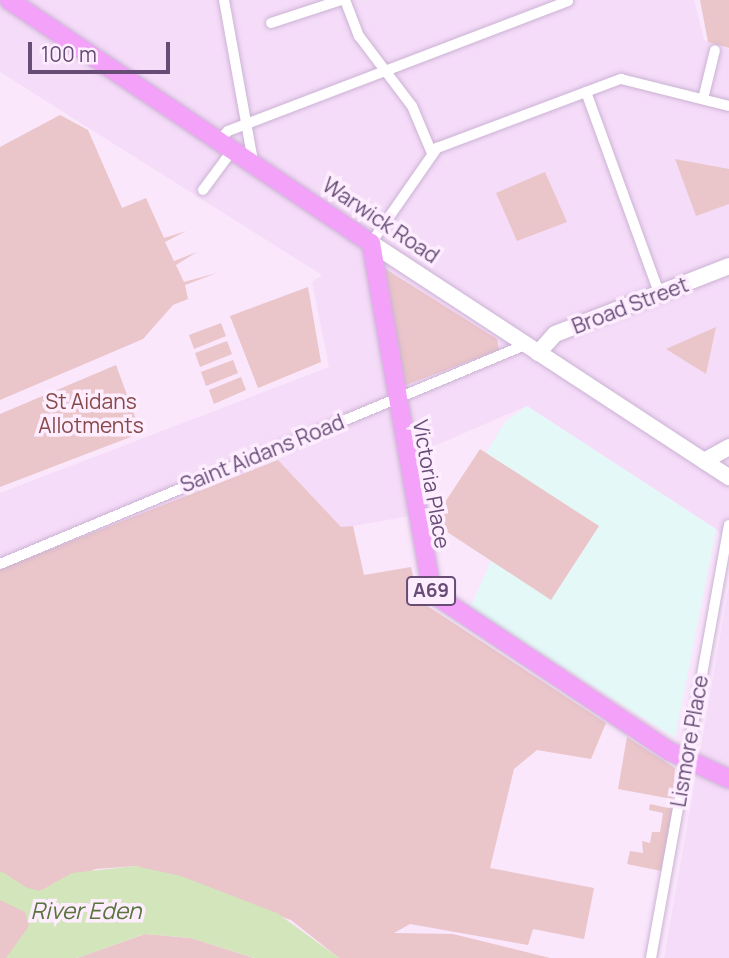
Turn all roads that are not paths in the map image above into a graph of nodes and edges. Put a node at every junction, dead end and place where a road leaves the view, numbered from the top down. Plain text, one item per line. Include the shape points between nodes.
1 (9, 0) edge
2 (224, 0) edge
3 (343, 0) edge
4 (568, 1) edge
5 (271, 23) dead end
6 (715, 50) dead end
7 (386, 71) junction
8 (586, 92) junction
9 (703, 99) junction
10 (729, 106) edge
11 (248, 123) junction
12 (227, 144) junction
13 (431, 151) junction
14 (253, 161) junction
15 (203, 190) dead end
16 (371, 243) junction
17 (729, 266) edge
18 (660, 295) junction
19 (532, 349) junction
20 (394, 400) junction
21 (729, 447) edge
22 (704, 461) junction
23 (729, 477) edge
24 (729, 525) edge
25 (0, 564) edge
26 (685, 759) junction
27 (729, 779) edge
28 (651, 958) edge

1 - 12 main road, Warwick Road
2 - 11 street
3 - 5 street
3 - 7 street via 359,36
4 - 7 street
6 - 9 street
7 - 11 street
7 - 13 street via 412,106
8 - 9 street via 621,79
8 - 13 street
8 - 18 street
9 - 10 street
11 - 12 street
11 - 14 street
12 - 14 main road, Warwick Road
12 - 15 street
13 - 16 street
14 - 16 main road, Warwick Road
16 - 19 street, Warwick Road
16 - 20 main road, Victoria Place / A69
17 - 18 street, Broad Street
18 - 19 street, Broad Street via 555,334
19 - 20 street, Saint Aidans Road
19 - 22 street, Warwick Road
20 - 25 street, Saint Aidans Road
20 - 26 main road, Victoria Place / A69 via 432,593
21 - 22 street
22 - 23 street, Warwick Road
24 - 26 street, Lismore Place
26 - 27 main road, Victoria Place / A69
26 - 28 street, Lismore Place

